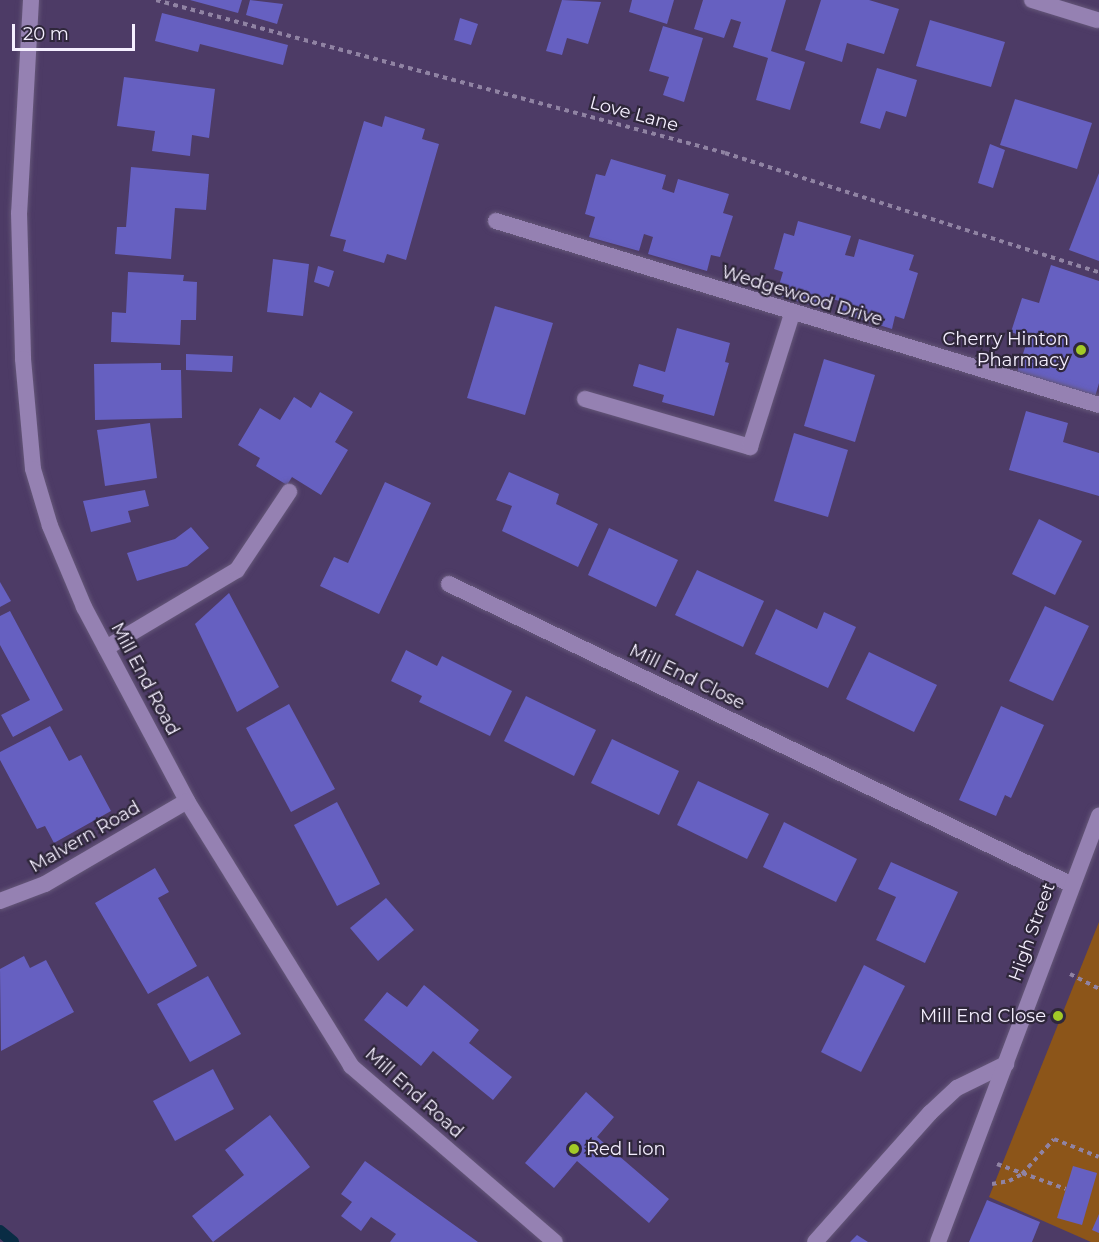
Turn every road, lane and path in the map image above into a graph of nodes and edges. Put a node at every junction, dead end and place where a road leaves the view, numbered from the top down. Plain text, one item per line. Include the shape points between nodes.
1 (31, 0) edge
2 (156, 0) edge
3 (1032, 0) edge
4 (1097, 20) dead end
5 (496, 221) dead end
6 (1099, 272) edge
7 (792, 314) junction
8 (585, 399) dead end
9 (1099, 405) edge
10 (289, 492) dead end
11 (449, 584) dead end
12 (106, 648) junction
13 (187, 801) junction
14 (1097, 825) edge
15 (1070, 884) junction
16 (0, 901) edge
17 (1006, 1064) junction
18 (1099, 1157) edge
19 (996, 1164) dead end
20 (1022, 1173) junction
21 (988, 1185) dead end
22 (1066, 1189) dead end
23 (555, 1242) edge
24 (815, 1242) edge
25 (938, 1242) edge

1 - 12 street, Mill End Road via 19,213 23,359 33,469 50,526
2 - 6 path, Love Lane via 725,153
3 - 4 street
5 - 7 street, Wedgewood Drive
7 - 8 street via 750,447
7 - 9 street, Wedgewood Drive
10 - 12 street via 237,570
11 - 15 street, Mill End Close
12 - 13 street, Mill End Road
13 - 16 street, Malvern Road via 45,884
13 - 23 street, Mill End Road via 351,1066
14 - 15 street, High Street
15 - 17 street, High Street
17 - 24 street via 957,1088 930,1113
17 - 25 street, High Street
18 - 20 path via 1054,1139
19 - 20 path
20 - 21 path via 1010,1181
20 - 22 path

